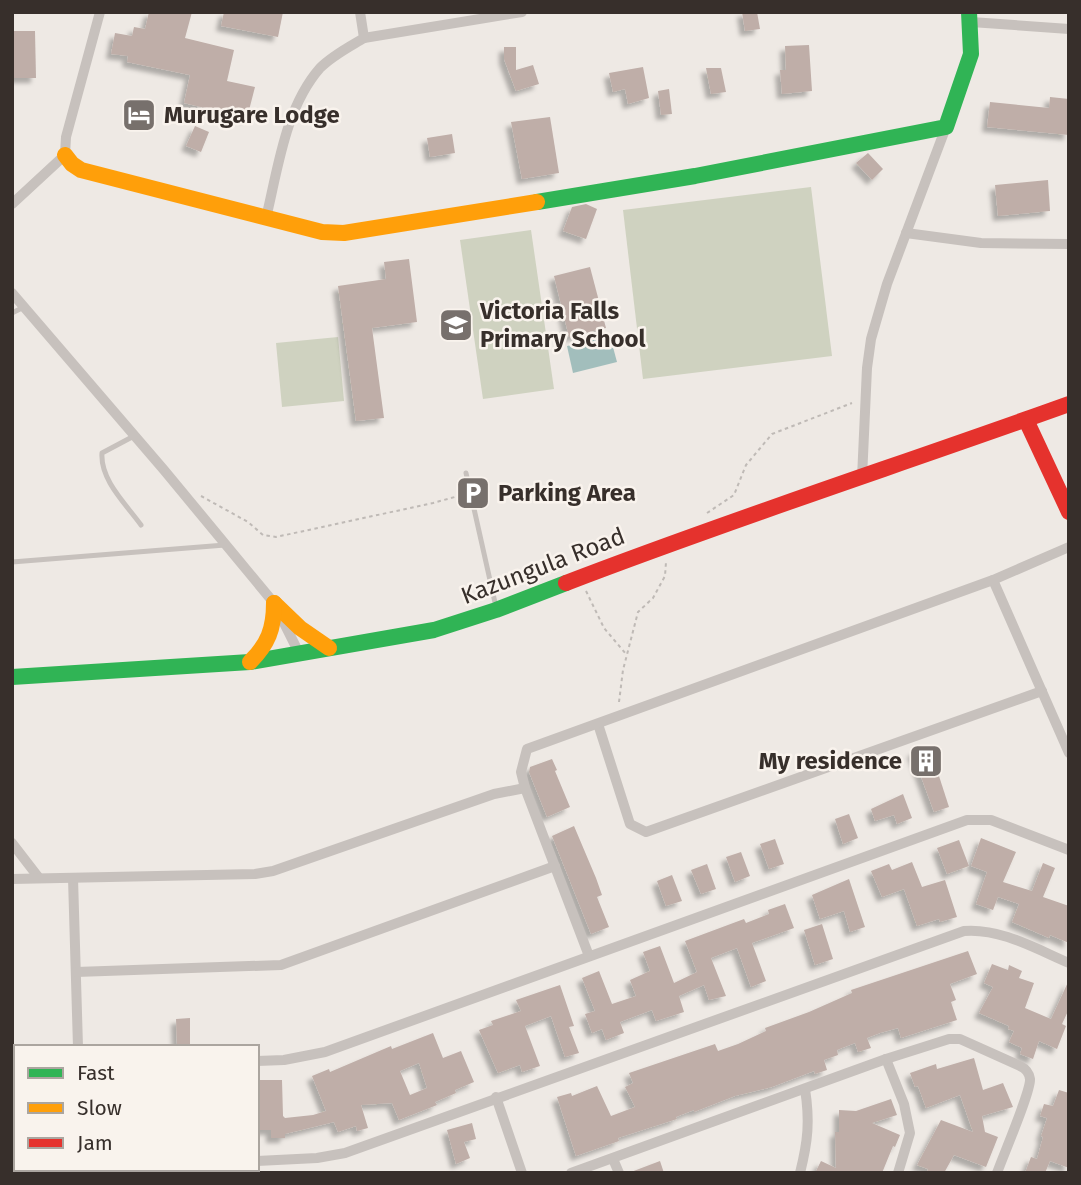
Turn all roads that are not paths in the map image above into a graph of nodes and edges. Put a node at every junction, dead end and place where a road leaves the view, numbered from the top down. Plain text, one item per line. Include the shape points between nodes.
1 (100, 12) edge
2 (360, 12) edge
3 (522, 12) edge
4 (970, 17) edge
5 (1069, 29) edge
6 (364, 38) junction
7 (946, 127) junction
8 (65, 155) junction
9 (12, 204) edge
10 (265, 218) junction
11 (906, 233) junction
12 (1069, 244) edge
13 (12, 293) edge
14 (24, 307) junction
15 (12, 313) edge
16 (1069, 404) edge
17 (1026, 420) junction
18 (134, 436) junction
19 (466, 473) dead end
20 (862, 478) junction
21 (1069, 512) edge
22 (141, 524) dead end
23 (225, 545) junction
24 (1069, 547) edge
25 (12, 562) edge
26 (993, 580) junction
27 (274, 603) junction
28 (496, 610) junction
29 (329, 648) junction
30 (299, 653) junction
31 (250, 662) junction
32 (12, 677) edge
33 (1042, 691) junction
34 (598, 724) junction
35 (1069, 753) edge
36 (525, 788) junction
37 (12, 843) edge
38 (1069, 850) edge
39 (555, 866) junction
40 (39, 878) junction
41 (73, 878) junction
42 (12, 879) edge
43 (589, 956) junction
44 (1069, 963) edge
45 (76, 972) junction
46 (78, 1045) edge
47 (886, 1059) junction
48 (259, 1061) edge
49 (805, 1089) junction
50 (496, 1097) junction
51 (613, 1159) junction
52 (259, 1161) edge
53 (522, 1173) edge
54 (571, 1173) edge
55 (619, 1173) edge
56 (800, 1173) edge
57 (898, 1173) edge
58 (997, 1173) edge

1 - 8 street
2 - 6 street
3 - 6 street
4 - 5 street
4 - 7 main road via 971,54
6 - 10 street via 320,68 302,94
7 - 10 main road via 695,176 344,233
7 - 11 street
8 - 9 street
8 - 10 main road via 81,170
11 - 12 street via 981,243
11 - 20 street via 871,339
13 - 14 street
14 - 15 lane
14 - 18 street
16 - 17 main road, Kazungula Road
17 - 20 main road, Kazungula Road
17 - 21 main road
18 - 22 lane via 102,453 101,464
18 - 23 street
19 - 28 lane
20 - 28 main road, Kazungula Road via 667,544
23 - 25 lane
23 - 27 street
24 - 26 street
26 - 33 street
26 - 34 street
27 - 29 main road via 313,640
27 - 30 street
27 - 31 main road via 273,633
28 - 29 main road, Kazungula Road via 434,630
29 - 30 main road, Kazungula Road
30 - 31 main road, Kazungula Road
31 - 32 main road, Kazungula Road
33 - 34 street via 646,832 630,824
33 - 35 street
34 - 36 street via 527,750 521,772
36 - 39 street
36 - 41 street via 494,794 273,871
37 - 40 street
38 - 43 street via 991,820 967,820
39 - 43 street
39 - 45 street via 281,965
40 - 41 street
40 - 42 street
41 - 45 street
43 - 48 street via 325,1052
44 - 50 street via 1004,936 964,931
45 - 46 street
47 - 49 street
47 - 57 street via 904,1104 909,1133
47 - 58 street via 960,1039 1026,1069 1030,1082
49 - 51 street
49 - 56 street via 810,1121
50 - 52 street via 345,1153
50 - 53 street
51 - 54 street
51 - 55 street

